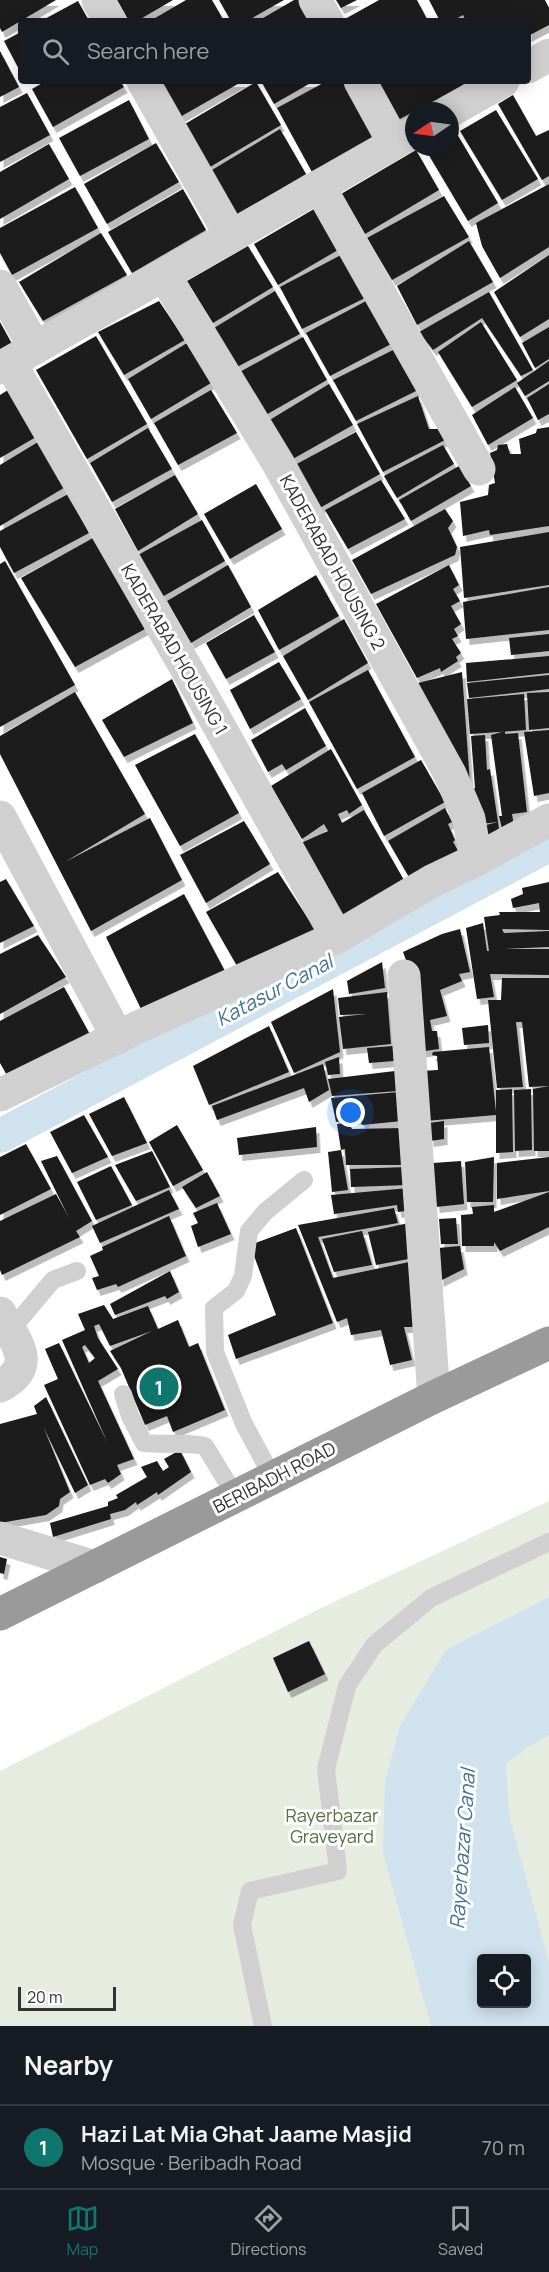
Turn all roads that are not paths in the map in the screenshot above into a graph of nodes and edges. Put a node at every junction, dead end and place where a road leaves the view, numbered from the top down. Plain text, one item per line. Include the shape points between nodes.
1 (98, 0) edge
2 (315, 0) edge
3 (108, 18) edge
4 (325, 18) edge
5 (549, 55) edge
6 (531, 65) edge
7 (145, 84) edge
8 (362, 84) edge
9 (498, 84) edge
10 (459, 106) edge
11 (404, 137) edge
12 (319, 186) junction
13 (231, 236) junction
14 (164, 275) junction
15 (0, 286) edge
16 (15, 360) edge
17 (479, 469) dead end
18 (0, 817) edge
19 (549, 820) edge
20 (476, 860) junction
21 (338, 937) junction
22 (404, 976) dead end
23 (118, 1038) junction
24 (0, 1095) edge
25 (304, 1180) dead end
26 (77, 1271) dead end
27 (5, 1322) edge
28 (549, 1343) edge
29 (0, 1386) edge
30 (123, 1394) dead end
31 (434, 1397) junction
32 (273, 1478) junction
33 (236, 1497) junction
34 (0, 1538) edge
35 (549, 1542) edge
36 (95, 1567) junction
37 (0, 1614) edge
38 (263, 2026) edge

1 - 3 street
2 - 4 street
5 - 6 street
7 - 13 street
8 - 11 street
9 - 10 street
11 - 12 street
12 - 13 street
12 - 17 street
13 - 14 street
14 - 16 street
14 - 20 street, KADERABAD HOUSING 2 via 278,463 450,774 469,819
15 - 16 street, KADERABAD HOUSING 1
16 - 21 street, KADERABAD HOUSING 1
18 - 23 street
19 - 20 street
20 - 21 street via 432,881
21 - 23 street
22 - 31 street
23 - 24 street
25 - 32 lane via 265,1212 249,1231 243,1276 236,1291 214,1308 216,1352 244,1424
26 - 27 lane via 53,1280
27 - 29 street via 22,1359 21,1370
28 - 31 highway, BERIBADH ROAD
30 - 33 lane via 144,1443 186,1442 205,1446
31 - 32 highway, BERIBADH ROAD
32 - 33 highway, BERIBADH ROAD
33 - 36 highway, BERIBADH ROAD
34 - 36 street
35 - 38 lane via 431,1598 374,1645 347,1686 326,1769 338,1871 250,1891 242,1925
36 - 37 highway, BERIBADH ROAD

